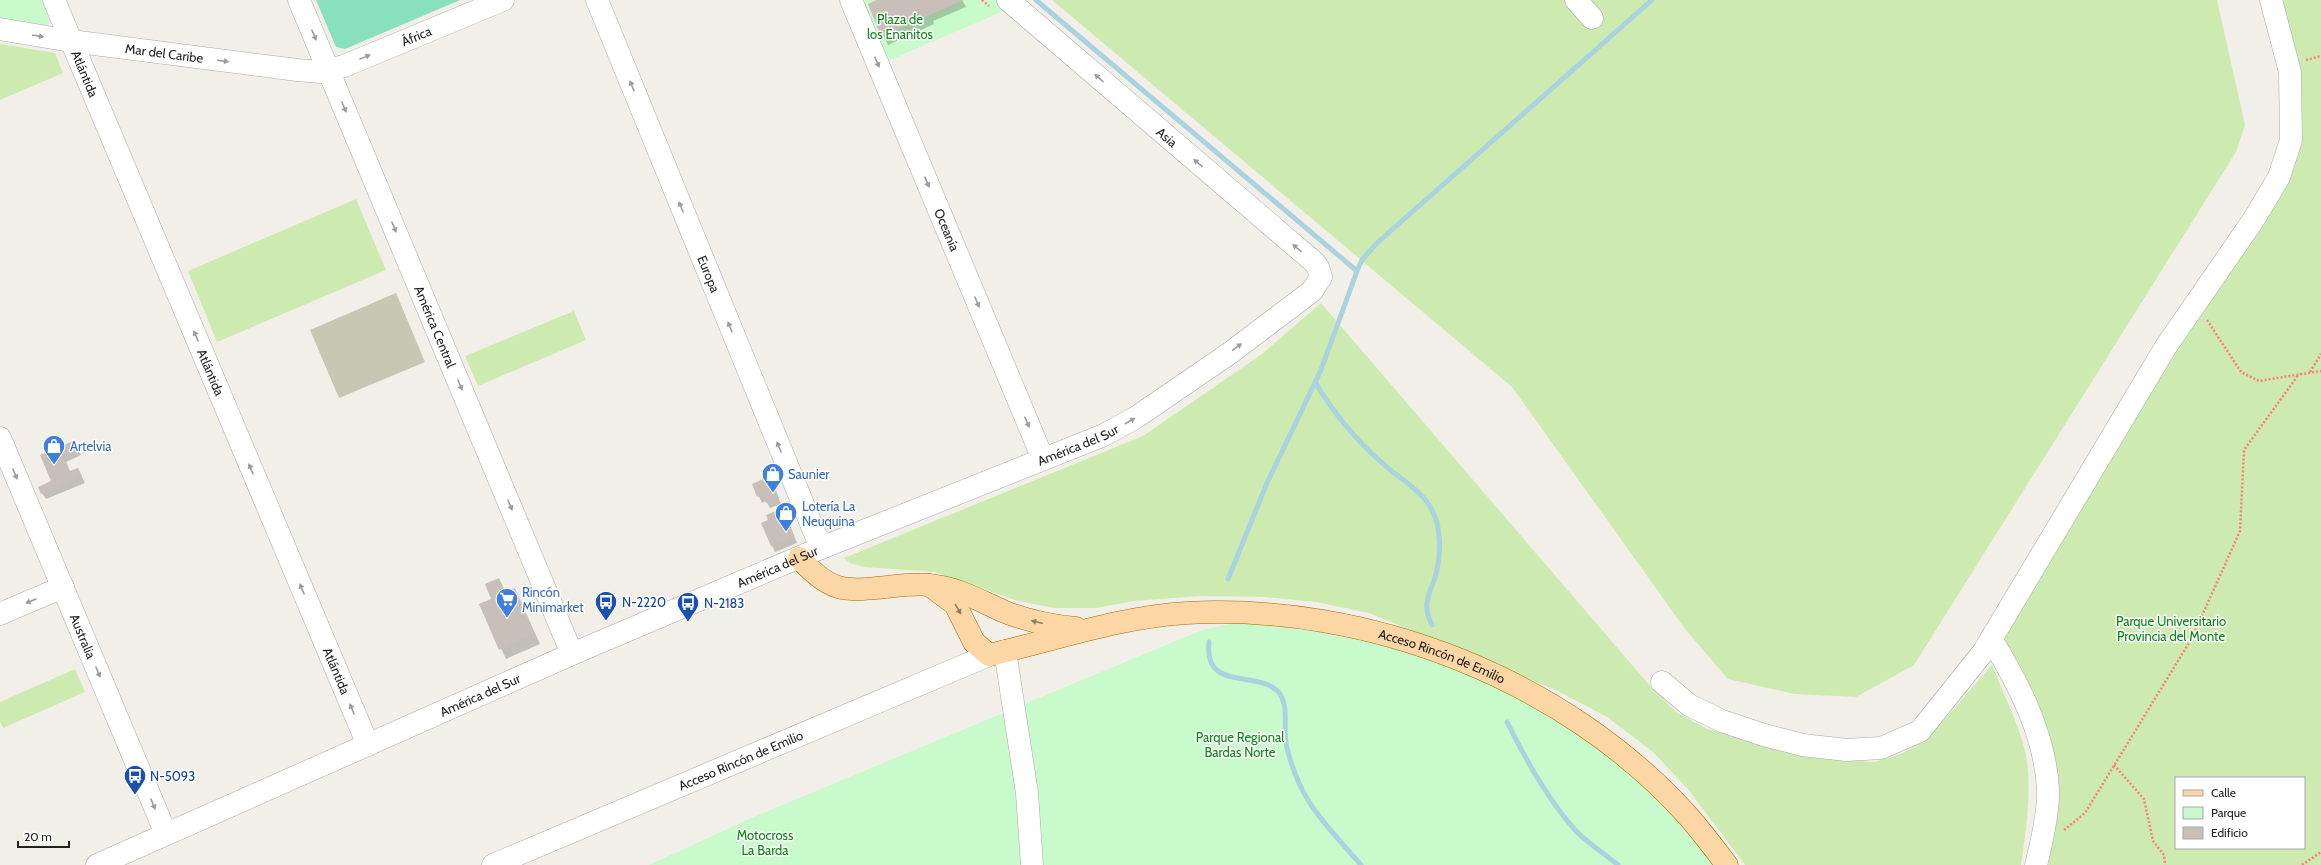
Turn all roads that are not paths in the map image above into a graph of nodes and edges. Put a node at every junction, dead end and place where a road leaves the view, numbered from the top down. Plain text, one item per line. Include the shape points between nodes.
1 (54, 0) edge
2 (299, 0) edge
3 (503, 0) edge
4 (597, 0) edge
5 (851, 0) edge
6 (1008, 0) edge
7 (1576, 0) edge
8 (2271, 0) edge
9 (1592, 18) dead end
10 (0, 30) edge
11 (71, 41) junction
12 (329, 71) junction
13 (1321, 277) joint
14 (0, 438) edge
15 (1043, 460) junction
16 (821, 548) junction
17 (799, 558) junction
18 (929, 585) junction
19 (63, 588) junction
20 (0, 614) edge
21 (1090, 629) junction
22 (1991, 639) junction
23 (997, 653) junction
24 (572, 654) junction
25 (1662, 682) dead end
26 (368, 745) junction
27 (166, 834) junction
28 (97, 865) edge
29 (493, 865) edge
30 (1032, 865) edge
31 (1727, 865) edge
32 (2036, 865) edge

1 - 11 street, Atlántida
2 -> 12 street, América Central
12 -> 3 street, África
16 -> 4 street, Europa
5 -> 15 street, Oceanía
13 -> 6 street, Asia via 1314,262
7 - 9 street
8 - 22 street via 2290,72 2291,140 2279,176 2254,219 2165,348
10 -> 11 street, Mar del Caribe
11 -> 12 street, Mar del Caribe via 297,70
26 -> 11 street, Atlántida
12 -> 24 street, América Central
15 -> 13 street, América del Sur via 1104,435 1135,418 1270,323 1312,291
14 -> 19 street, Australia
15 - 16 street, América del Sur
16 - 17 street, América del Sur
17 - 18 main road, Acceso Rincón de Emilio via 828,582 848,589 900,584
17 - 24 street, América del Sur
21 -> 18 main road, Acceso Rincón de Emilio via 1062,627 1024,618 958,590
18 -> 23 main road via 955,604 974,642
19 -> 20 street
19 -> 27 street, Australia
21 - 23 main road, Acceso Rincón de Emilio
21 - 31 main road, Acceso Rincón de Emilio via 1186,613 1254,614 1356,627 1423,646 1524,690 1584,727 1640,769 1665,792
22 - 25 street via 1920,731 1882,748 1846,750 1803,745 1764,735 1722,721 1690,706
22 - 32 street via 2010,671 2040,739 2048,790
23 - 29 street, Acceso Rincón de Emilio
23 - 30 street via 1027,793
24 - 26 street, América del Sur
26 - 27 street, América del Sur
27 - 28 street, América del Sur

